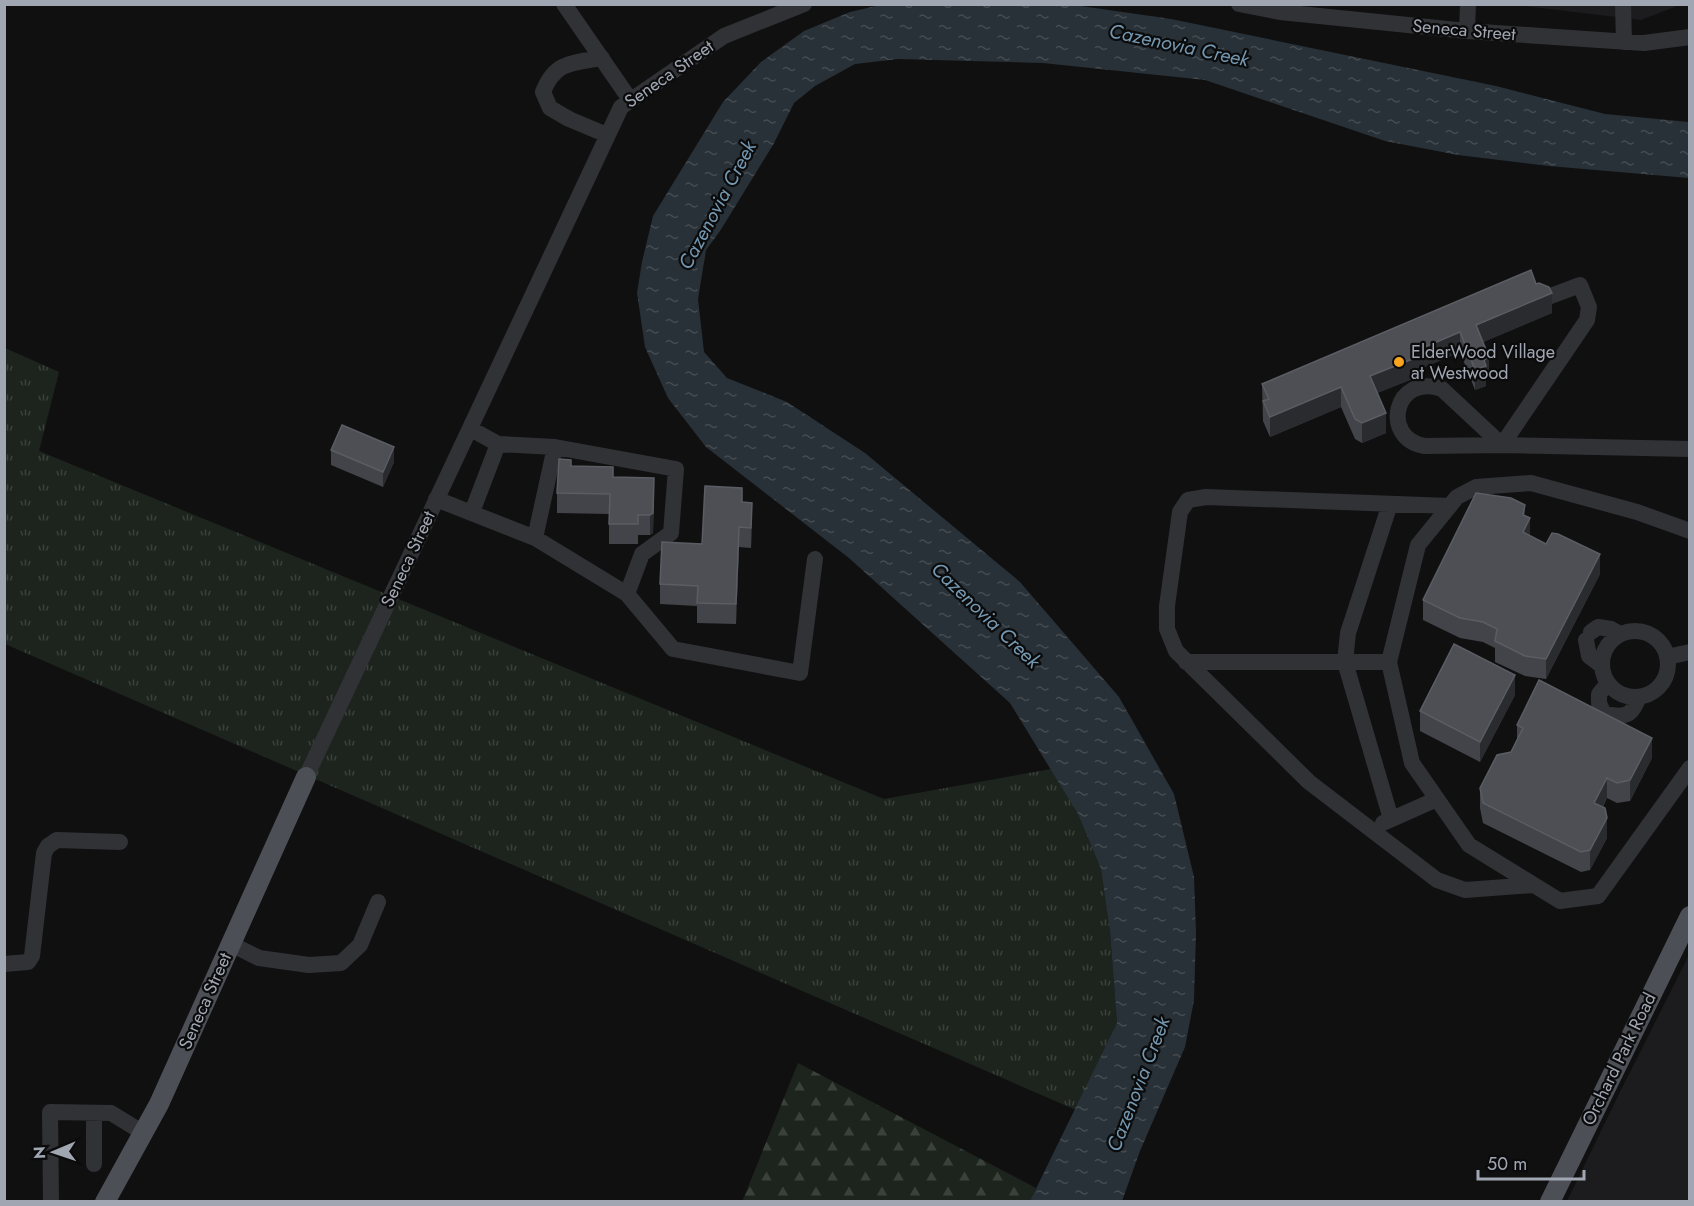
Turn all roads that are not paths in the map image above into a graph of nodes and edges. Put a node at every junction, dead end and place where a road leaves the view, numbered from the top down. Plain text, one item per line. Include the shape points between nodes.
1 (564, 4) edge
2 (1239, 4) edge
3 (1468, 4) edge
4 (1623, 4) edge
5 (796, 6) edge
6 (1467, 31) junction
7 (1689, 37) edge
8 (1624, 42) junction
9 (602, 58) junction
10 (631, 101) junction
11 (607, 135) junction
12 (1548, 297) edge
13 (471, 429) junction
14 (498, 444) junction
15 (1502, 445) junction
16 (555, 447) junction
17 (1689, 449) edge
18 (436, 498) junction
19 (1390, 504) junction
20 (1450, 506) junction
21 (472, 512) junction
22 (1689, 531) edge
23 (535, 538) junction
24 (815, 559) dead end
25 (627, 594) junction
26 (1620, 634) junction
27 (1689, 652) edge
28 (1667, 657) junction
29 (1186, 662) junction
30 (1345, 662) junction
31 (1389, 662) junction
32 (1601, 665) junction
33 (1608, 683) junction
34 (1639, 697) junction
35 (1689, 768) edge
36 (306, 777) joint
37 (1437, 799) junction
38 (1391, 819) junction
39 (1370, 829) junction
40 (120, 842) dead end
41 (1534, 885) junction
42 (378, 902) dead end
43 (1689, 916) edge
44 (231, 944) junction
45 (4, 964) edge
46 (94, 1113) junction
47 (142, 1132) junction
48 (94, 1164) dead end
49 (51, 1202) edge
50 (105, 1202) edge
51 (1550, 1202) edge

1 - 9 street
2 - 6 street, Seneca Street via 1280,12
3 - 6 street
4 - 8 street
5 - 10 street, Seneca Street via 724,36
6 - 8 street, Seneca Street
7 - 8 street, Seneca Street
9 - 10 street
9 - 11 street via 568,63 548,78 543,92 550,108
10 - 11 street, Seneca Street via 621,107
11 - 13 street, Seneca Street
12 - 15 street via 1580,285 1589,307 1587,321
13 - 14 street
13 - 18 street, Seneca Street
14 - 16 street
14 - 21 street
15 - 15 street via 1442,389 1424,386 1408,392 1399,402 1399,425 1414,444
15 - 17 street
16 - 23 street
16 - 25 street via 676,469 671,533 642,554
18 - 21 street
18 - 36 street, Seneca Street
19 - 20 street
19 - 29 street via 1206,497 1188,500 1180,512 1167,606 1167,629 1176,651
19 - 30 street via 1348,633
20 - 22 street via 1457,497 1476,487 1531,483 1637,512
20 - 31 street via 1418,545
21 - 23 street
23 - 25 street
24 - 25 street via 800,673 673,649
26 - 28 street via 1636,630 1647,633 1663,646
26 - 32 street via 1608,644
26 - 32 street via 1598,627 1588,636 1589,656
27 - 28 street
28 - 34 street via 1665,678 1658,687
29 - 30 street
29 - 39 street via 1309,782
30 - 31 street
30 - 38 street
31 - 37 street via 1412,763
32 - 33 street
33 - 34 street via 1618,692
33 - 34 street via 1599,694 1599,703 1607,712 1622,716 1632,711
35 - 41 street via 1598,896 1560,901
36 - 44 main road, Seneca Street
37 - 38 street
37 - 41 street via 1468,845
38 - 39 street
39 - 41 street via 1437,880 1465,891
40 - 45 street via 57,840 48,846 32,957 23,963
42 - 44 street via 360,945 341,963 309,965 259,958
43 - 51 main road, Orchard Park Road
44 - 47 main road, Seneca Street via 159,1104
46 - 47 street via 111,1113
46 - 48 street
46 - 49 street via 50,1112
47 - 50 main road, Seneca Street

